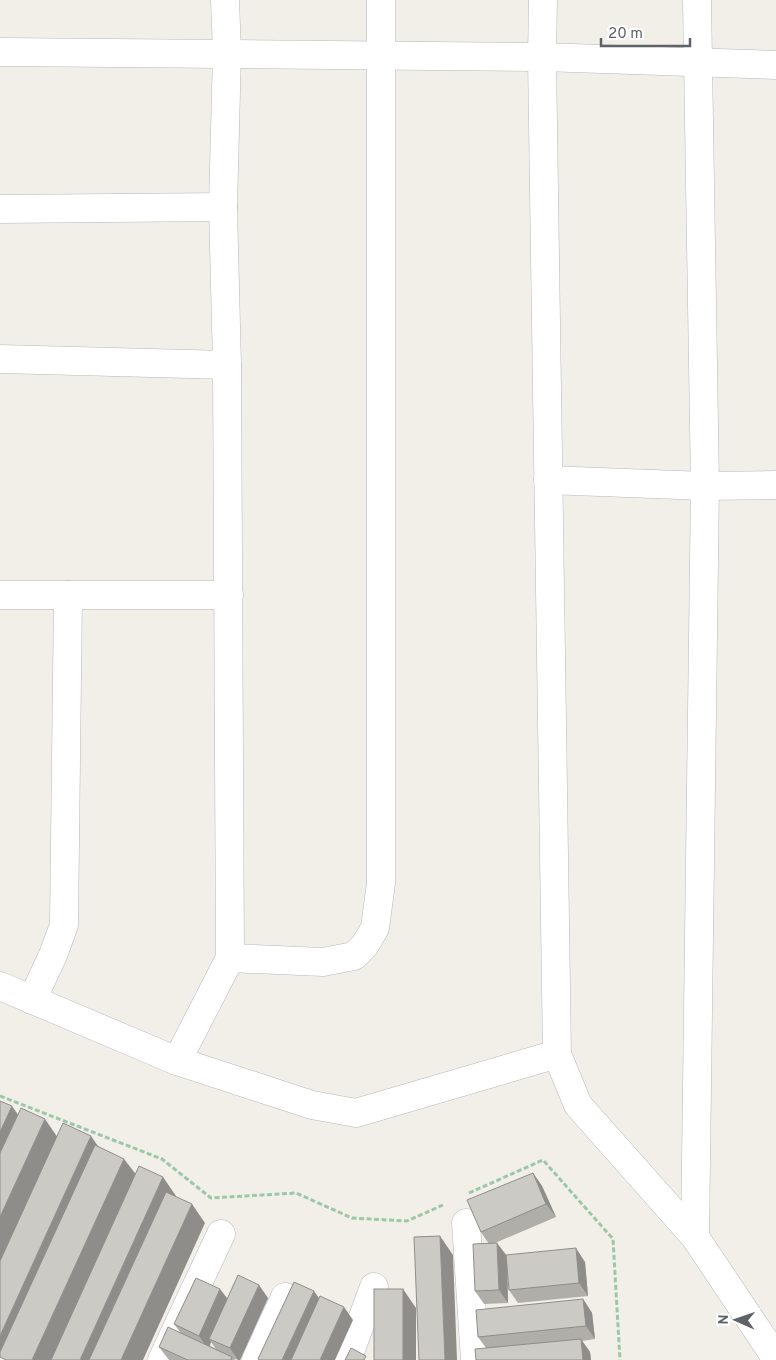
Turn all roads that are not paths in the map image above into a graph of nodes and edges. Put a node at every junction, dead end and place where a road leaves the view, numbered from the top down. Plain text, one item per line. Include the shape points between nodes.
1 (225, 0) edge
2 (381, 0) edge
3 (543, 0) edge
4 (697, 0) edge
5 (0, 52) edge
6 (227, 53) junction
7 (380, 57) junction
8 (542, 57) junction
9 (698, 63) junction
10 (776, 65) edge
11 (223, 207) junction
12 (0, 209) edge
13 (0, 360) edge
14 (227, 365) junction
15 (548, 480) junction
16 (776, 485) edge
17 (705, 486) junction
18 (0, 595) edge
19 (68, 595) junction
20 (229, 595) junction
21 (230, 958) junction
22 (0, 986) edge
23 (32, 1000) junction
24 (557, 1054) junction
25 (177, 1061) junction
26 (466, 1223) dead end
27 (221, 1234) dead end
28 (695, 1237) junction
29 (285, 1296) edge
30 (380, 1342) edge
31 (776, 1358) edge
32 (162, 1360) edge
33 (256, 1360) edge
34 (347, 1360) edge
35 (475, 1360) edge

1 - 6 street
2 - 7 street
3 - 8 street
4 - 9 street
5 - 6 street
6 - 7 street
6 - 11 street
7 - 8 street
7 - 21 street via 381,883 375,928 365,946 354,956 323,962
8 - 9 street
8 - 15 street
9 - 10 street
9 - 17 street
11 - 12 street
11 - 14 street
13 - 14 street
14 - 20 street
15 - 17 street
15 - 24 street
16 - 17 street
17 - 28 street
18 - 19 street
19 - 20 street
19 - 23 street via 64,925
20 - 21 street
21 - 25 street
22 - 23 street
23 - 25 street
24 - 25 street via 356,1113 312,1106
24 - 28 street via 578,1105
26 - 35 street
27 - 32 street
28 - 31 street
29 - 33 street
30 - 34 street via 374,1287

